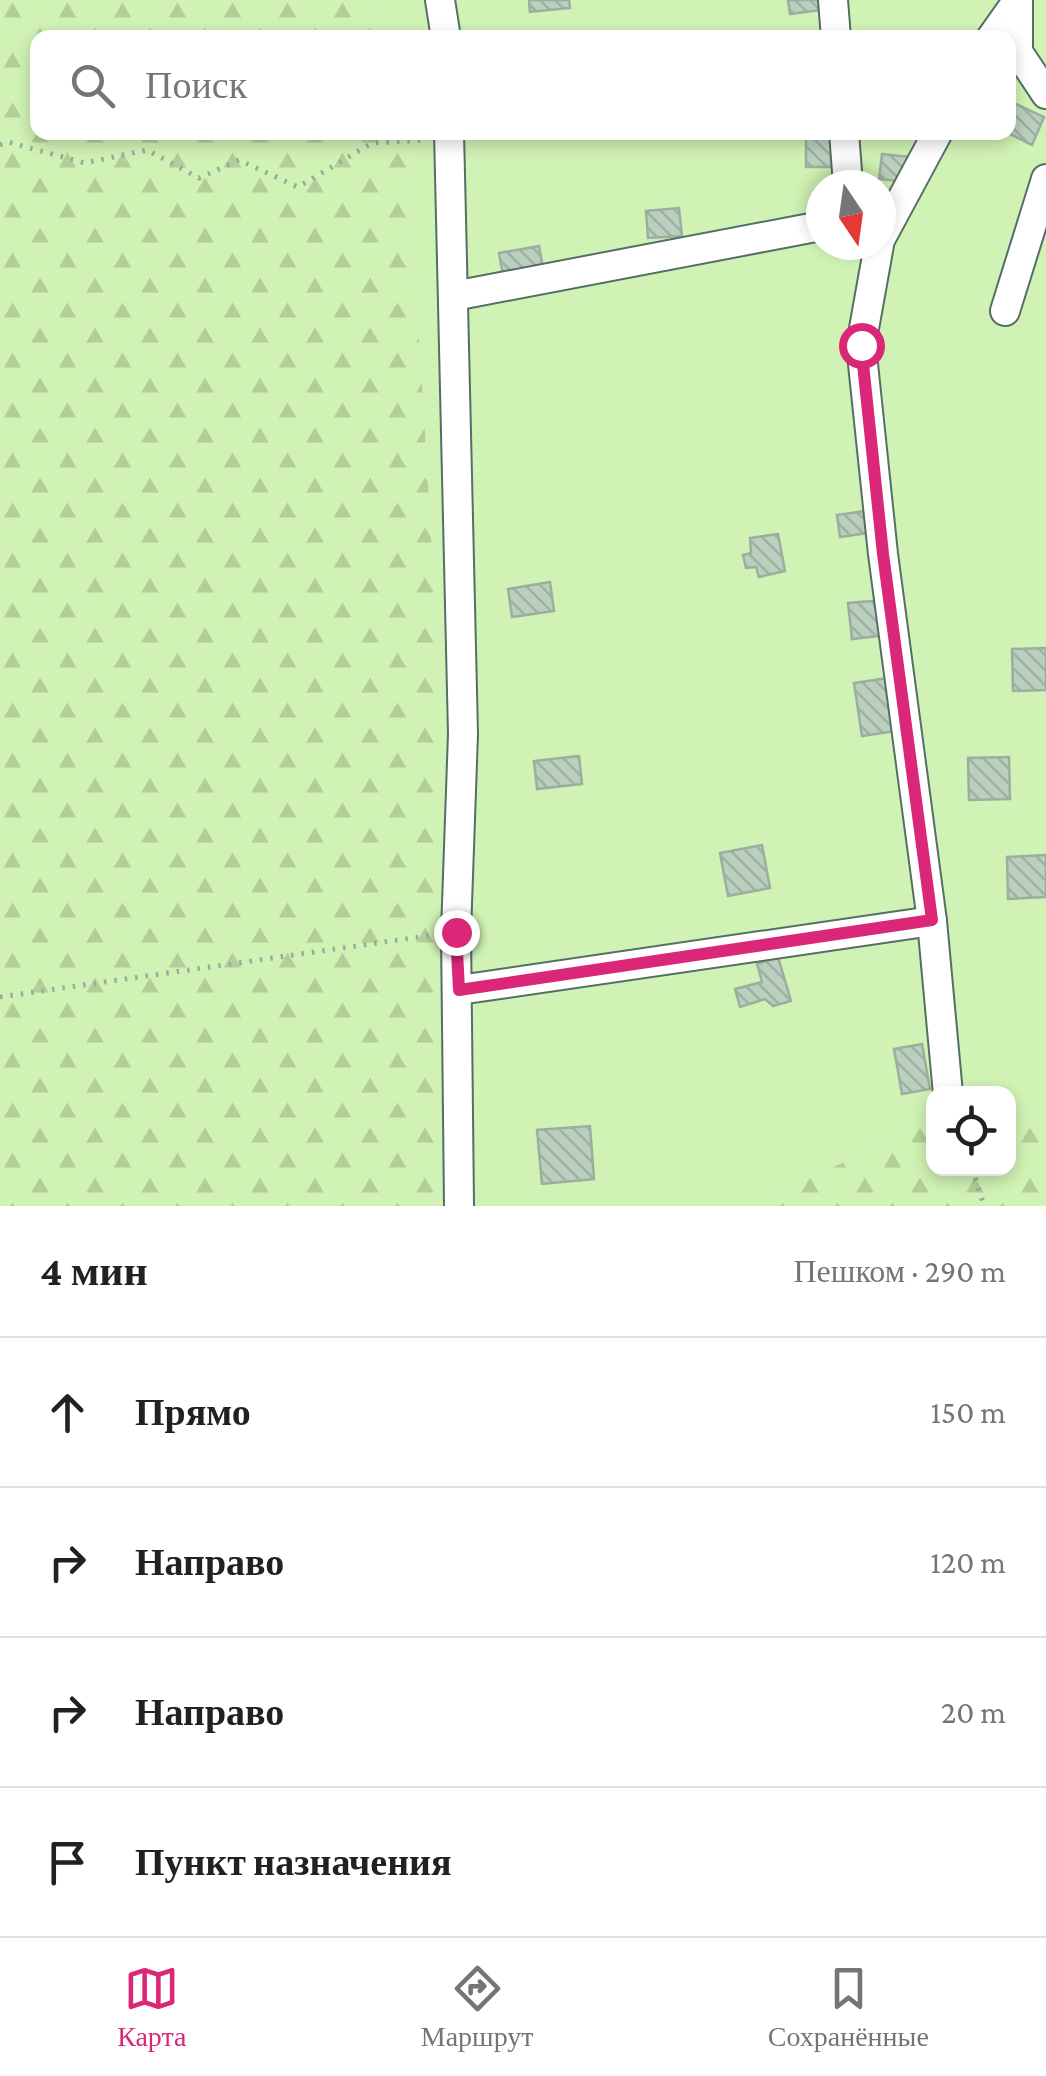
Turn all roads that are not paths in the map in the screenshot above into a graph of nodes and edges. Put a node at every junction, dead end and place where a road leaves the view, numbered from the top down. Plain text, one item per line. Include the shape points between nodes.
1 (440, 0) edge
2 (833, 0) edge
3 (1018, 0) edge
4 (445, 30) edge
5 (835, 30) edge
6 (997, 30) edge
7 (1046, 94) edge
8 (449, 140) edge
9 (845, 140) edge
10 (934, 140) edge
11 (847, 170) edge
12 (1046, 179) edge
13 (896, 212) edge
14 (806, 229) edge
15 (877, 260) edge
16 (454, 296) junction
17 (1005, 311) dead end
18 (932, 920) junction
19 (459, 990) junction
20 (947, 1086) edge
21 (459, 1206) edge

1 - 4 lane
2 - 5 lane
3 - 6 lane
3 - 7 lane via 1018,52
8 - 16 lane
9 - 11 lane
10 - 13 lane
12 - 17 lane
14 - 16 lane
15 - 18 lane via 861,345
16 - 19 lane via 463,734
18 - 19 lane
18 - 20 lane
19 - 21 lane

